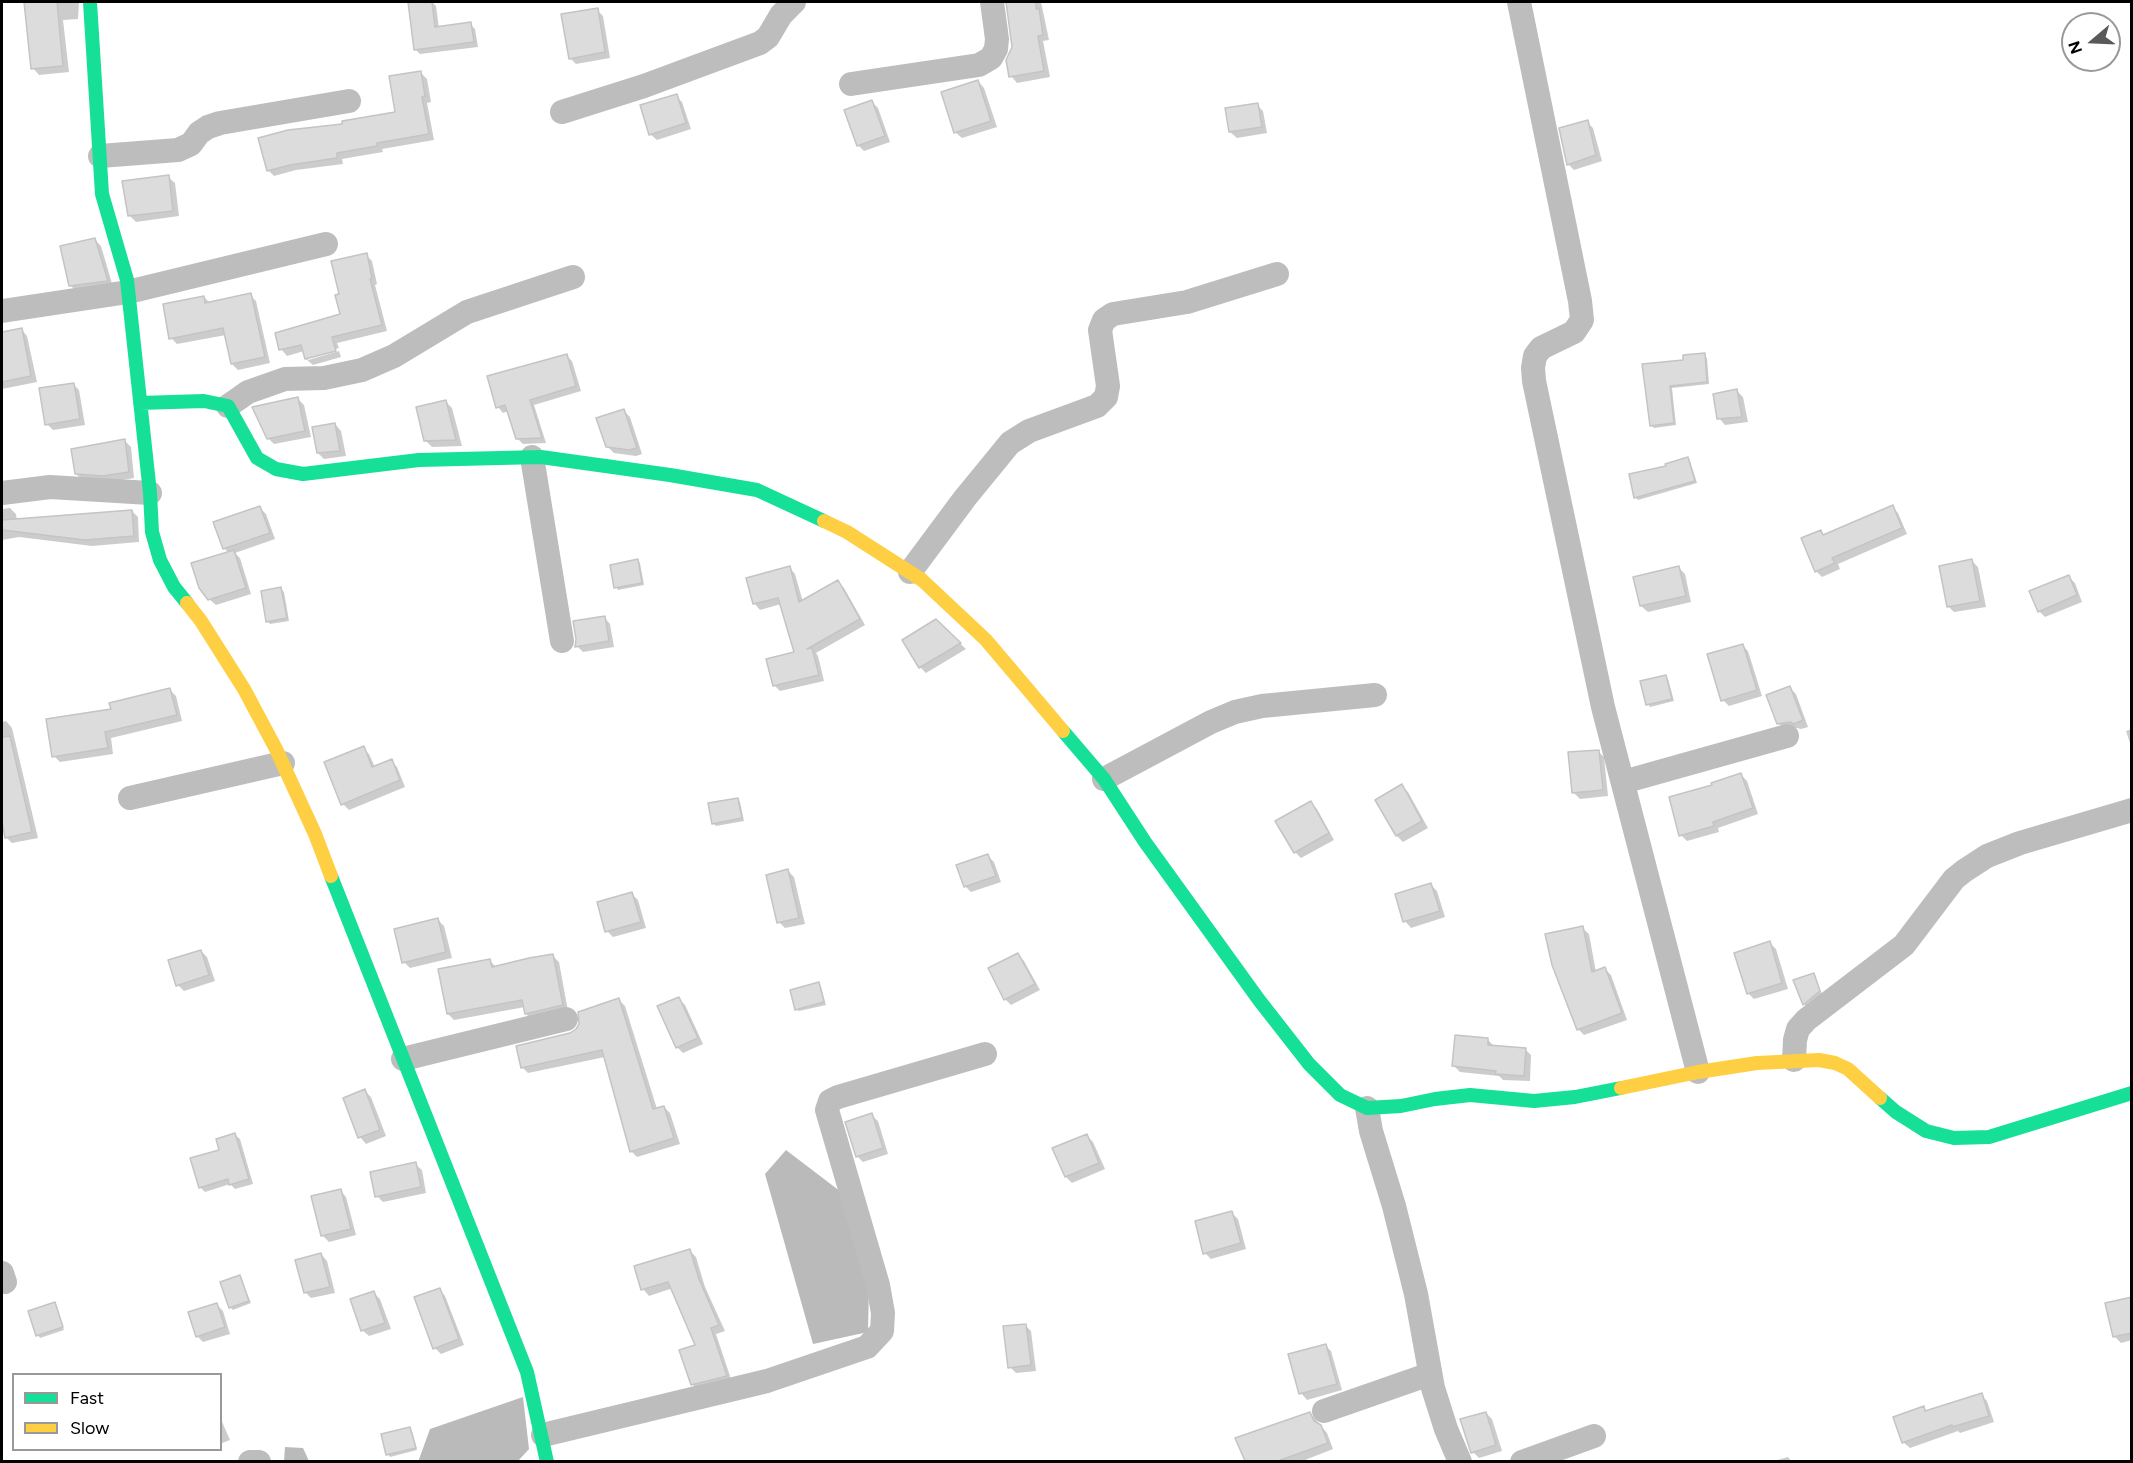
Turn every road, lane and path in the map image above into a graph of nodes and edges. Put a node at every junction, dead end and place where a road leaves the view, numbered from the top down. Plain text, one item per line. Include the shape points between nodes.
1 (90, 2) edge
2 (794, 2) edge
3 (992, 2) edge
4 (1519, 2) edge
5 (851, 84) dead end
6 (349, 101) dead end
7 (562, 112) dead end
8 (100, 156) junction
9 (326, 244) dead end
10 (1276, 274) dead end
11 (573, 278) dead end
12 (128, 292) junction
13 (2, 311) edge
14 (140, 403) junction
15 (228, 406) junction
16 (532, 457) junction
17 (2, 493) edge
18 (150, 493) junction
19 (910, 572) junction
20 (562, 641) dead end
21 (1375, 695) dead end
22 (1787, 736) dead end
23 (283, 763) junction
24 (1104, 779) junction
25 (1623, 782) junction
26 (130, 798) dead end
27 (2132, 810) edge
28 (566, 1019) dead end
29 (985, 1054) dead end
30 (403, 1059) junction
31 (1794, 1060) junction
32 (1698, 1072) junction
33 (2132, 1093) edge
34 (1367, 1108) junction
35 (1430, 1374) junction
36 (1324, 1412) dead end
37 (543, 1435) junction
38 (1594, 1436) dead end
39 (250, 1461) edge
40 (259, 1461) edge
41 (547, 1461) edge
42 (1460, 1461) edge
43 (1522, 1461) edge

1 - 8 street
2 - 7 street via 760,43
3 - 5 street via 997,39 992,58 979,65
4 - 25 street via 1582,320 1574,332 1542,348 1535,356 1533,375 1603,707
6 - 8 street via 220,123 208,127 191,144 178,150
8 - 12 street via 102,194
9 - 12 street
10 - 19 street via 1187,302 1113,314 1104,320 1100,330 1106,397 1097,405 1029,431 1010,443
11 - 15 street via 467,312 394,356 362,370 324,378 285,379 248,392
12 - 13 street
12 - 14 street
14 - 15 street via 204,401
14 - 18 street
15 - 16 street via 257,458 276,469 303,474 419,460
16 - 19 street via 757,490 847,532
16 - 20 street
17 - 18 street via 50,487
18 - 23 street via 152,532 160,560 174,587 244,688
19 - 24 street via 987,640
21 - 24 street via 1235,712
22 - 25 street
23 - 26 street
23 - 30 street
24 - 34 street via 1145,842 1309,1064 1340,1095
25 - 32 street
27 - 31 street via 2020,843 1987,856 1964,871 1904,945 1806,1020 1798,1029
28 - 30 street
29 - 37 street via 830,1101 827,1110 883,1313 882,1331 867,1347 767,1381
30 - 37 street via 527,1372
31 - 32 street
31 - 33 street via 1819,1060 1848,1069 1896,1112 1926,1131 1954,1138 1989,1137
32 - 34 street via 1575,1097 1534,1101 1470,1095
34 - 35 street via 1416,1294
35 - 36 street
35 - 42 street
37 - 41 street
38 - 43 street
39 - 40 street

